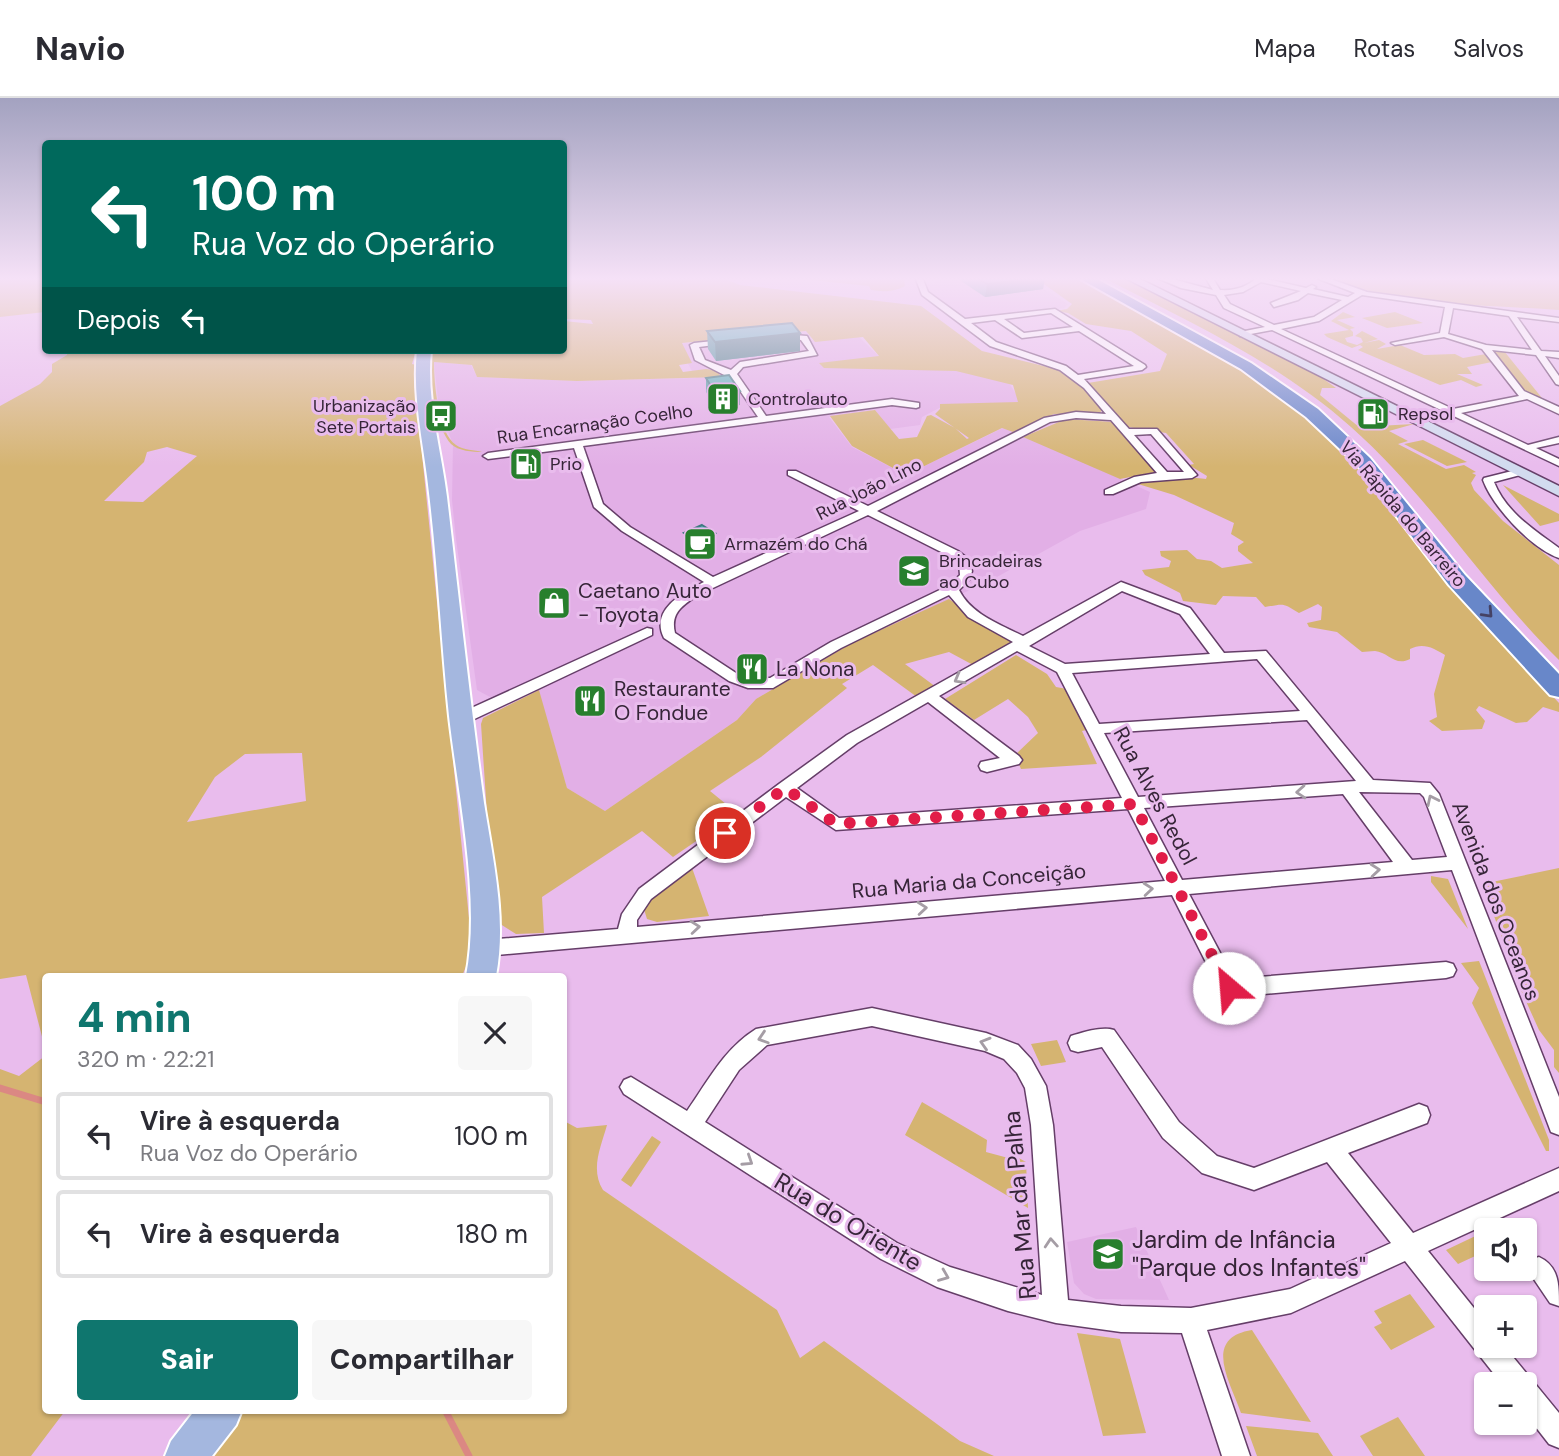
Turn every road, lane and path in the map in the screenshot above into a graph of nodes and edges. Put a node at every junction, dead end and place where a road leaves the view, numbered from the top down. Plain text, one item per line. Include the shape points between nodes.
1 (737, 340) edge
2 (806, 340) edge
3 (991, 340) edge
4 (1098, 340) edge
5 (1199, 340) edge
6 (1215, 340) edge
7 (1255, 340) edge
8 (1299, 340) edge
9 (1411, 340) edge
10 (1461, 340) edge
11 (1530, 340) edge
12 (1395, 343) dead end
13 (1485, 348) junction
14 (1539, 353) junction
15 (424, 354) edge
16 (1559, 355) edge
17 (733, 374) junction
18 (1077, 378) junction
19 (1559, 382) edge
20 (1526, 397) junction
21 (916, 405) dead end
22 (1559, 411) edge
23 (1452, 412) junction
24 (1115, 417) junction
25 (763, 418) junction
26 (1127, 432) junction
27 (1559, 440) edge
28 (577, 443) junction
29 (1526, 448) junction
30 (488, 456) dead end
31 (1559, 463) edge
32 (1520, 472) junction
33 (792, 473) dead end
34 (1164, 475) junction
35 (1109, 492) dead end
36 (1559, 492) edge
37 (868, 511) junction
38 (1559, 553) edge
39 (713, 582) junction
40 (952, 589) junction
41 (647, 632) dead end
42 (1022, 644) junction
43 (1220, 657) junction
44 (1559, 667) edge
45 (1063, 669) junction
46 (1559, 689) edge
47 (929, 695) junction
48 (1311, 715) junction
49 (461, 719) junction
50 (1094, 729) junction
51 (987, 766) dead end
52 (1369, 786) junction
53 (785, 788) junction
54 (1347, 789) junction
55 (1134, 804) junction
56 (1457, 863) junction
57 (1406, 867) junction
58 (1177, 886) junction
59 (627, 933) junction
60 (484, 962) edge
61 (1446, 970) dead end
62 (1078, 1043) dead end
63 (631, 1087) dead end
64 (1419, 1115) dead end
65 (691, 1124) junction
66 (1559, 1124) edge
67 (1332, 1151) junction
68 (1559, 1179) edge
69 (1409, 1247) junction
70 (1539, 1269) dead end
71 (1559, 1294) edge
72 (1056, 1311) junction
73 (1191, 1321) junction
74 (1474, 1328) edge
75 (1498, 1358) edge
76 (1509, 1372) edge
77 (1537, 1407) edge
78 (217, 1414) edge
79 (1559, 1434) edge
80 (186, 1456) edge
81 (1236, 1456) edge

1 - 17 street via 694,345 703,364
2 - 17 street via 814,353 740,365
3 - 18 street via 1006,350 1063,368
4 - 18 street via 1142,368
5 -> 46 highway, Via Rápida do Barreiro via 1246,366 1312,413 1364,462 1457,580
6 - 44 highway, Via Rápida do Barreiro via 1321,407 1384,465
7 - 32 main road
8 - 23 street
9 - 12 street
10 - 13 street
11 - 14 street
13 - 14 street
13 - 20 street
14 - 16 street
14 - 19 street
15 - 49 main road via 421,379
17 - 25 street
18 - 24 street
20 - 22 street
20 - 23 street
21 - 25 street, Rua Encarnação Coelho via 892,402
23 - 29 street
24 - 26 street
24 - 37 street, Rua João Lino via 1076,415 1047,420
25 - 28 street, Rua Encarnação Coelho
26 - 34 street
26 - 34 street via 1154,431 1192,475
27 - 29 street
28 - 30 street, Rua Encarnação Coelho
28 - 39 street via 598,505 626,529
29 - 31 street
32 - 36 main road
32 - 38 street via 1488,480 1491,493 1525,528
33 - 37 street
34 - 35 street
37 - 39 street, Rua João Lino
37 - 40 street via 960,556 966,576
39 - 40 street, Rua João Lino via 672,609 666,625 669,635 748,683 773,683 836,645
40 - 42 street via 978,617
41 - 49 street
42 - 43 street via 1121,586 1185,611
42 - 45 street
42 -> 47 street
43 - 45 street
43 - 48 street via 1261,654
45 - 50 street, Rua Alves Redol
47 - 51 street via 1014,760
47 - 53 street via 852,739
48 - 50 street
48 - 52 street
49 - 60 main road via 485,905
50 - 55 street, Rua Alves Redol
52 - 54 street
56 -> 52 street, Avenida dos Oceanos via 1424,787
53 - 55 street via 836,824
53 - 59 street via 645,894 634,907
54 -> 55 street
54 - 57 street
55 - 58 street, Rua Alves Redol
56 - 57 street, Rua Maria da Conceição
56 - 66 street, Avenida dos Oceanos
58 -> 57 street, Rua Maria da Conceição
59 -> 58 street, Rua Maria da Conceição
58 - 61 street, Rua Alves Redol via 1229,988
59 - 60 street, Rua Maria da Conceição
62 - 67 street via 1107,1037 1171,1130 1210,1166 1254,1179
63 - 65 street, Rua do Oriente
64 - 67 street
65 -> 72 street, Rua do Oriente via 889,1251 946,1278
72 -> 65 street, Rua Mar da Palha via 1042,1125 1035,1086 1011,1052 986,1042 872,1017 764,1036 750,1042
67 - 69 street
68 - 69 street, Rua do Oriente
69 - 73 street, Rua do Oriente via 1291,1301
69 - 74 street
70 - 71 street
72 - 73 street, Rua do Oriente
73 - 81 street
75 - 76 street
77 - 79 street
78 - 80 main road

